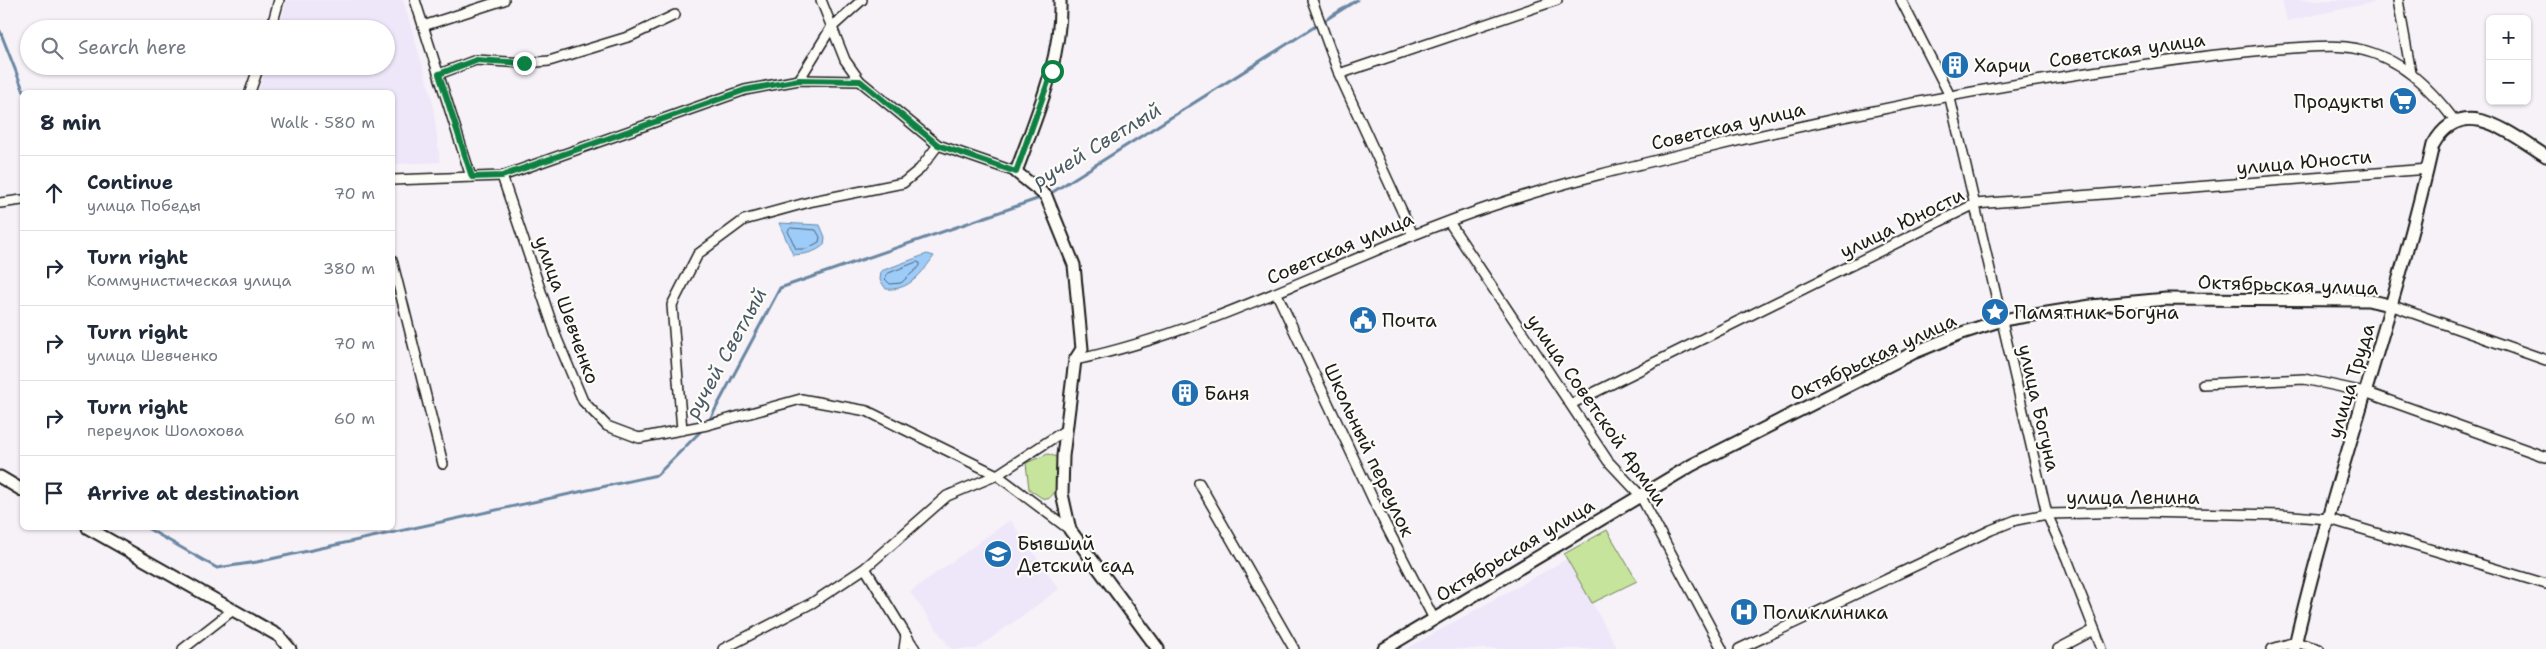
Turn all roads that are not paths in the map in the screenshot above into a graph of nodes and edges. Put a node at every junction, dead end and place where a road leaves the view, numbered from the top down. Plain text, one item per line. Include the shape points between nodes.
1 (280, 0) edge
2 (415, 0) edge
3 (504, 0) edge
4 (821, 0) edge
5 (862, 0) edge
6 (1060, 0) edge
7 (1312, 0) edge
8 (1557, 0) edge
9 (1901, 0) edge
10 (2398, 0) edge
11 (675, 15) dead end
12 (274, 20) edge
13 (423, 26) junction
14 (831, 28) junction
15 (2411, 73) junction
16 (439, 74) junction
17 (1339, 74) junction
18 (256, 75) edge
19 (799, 80) junction
20 (860, 81) junction
21 (251, 90) edge
22 (1949, 94) junction
23 (2455, 121) junction
24 (938, 145) junction
25 (2546, 156) edge
26 (2428, 169) junction
27 (1016, 172) junction
28 (502, 176) junction
29 (472, 177) junction
30 (395, 180) edge
31 (20, 200) edge
32 (0, 203) edge
33 (1976, 204) junction
34 (1449, 222) junction
35 (1413, 235) junction
36 (395, 272) edge
37 (1277, 294) junction
38 (2393, 306) junction
39 (2002, 320) junction
40 (1075, 360) junction
41 (2546, 360) edge
42 (2203, 384) dead end
43 (2366, 392) junction
44 (1571, 404) junction
45 (1067, 428) junction
46 (682, 430) junction
47 (2546, 457) edge
48 (443, 464) dead end
49 (997, 475) junction
50 (0, 478) edge
51 (1199, 483) dead end
52 (20, 489) edge
53 (1640, 495) junction
54 (2047, 514) junction
55 (2329, 519) junction
56 (92, 530) edge
57 (1070, 530) junction
58 (865, 568) junction
59 (2546, 584) edge
60 (233, 610) junction
61 (1434, 619) junction
62 (2094, 630) junction
63 (906, 635) junction
64 (2295, 646) edge
65 (183, 649) edge
66 (290, 649) edge
67 (723, 649) edge
68 (904, 649) edge
69 (915, 649) edge
70 (1158, 649) edge
71 (1294, 649) edge
72 (1384, 649) edge
73 (1722, 649) edge
74 (1739, 649) edge
75 (2058, 649) edge
76 (2102, 649) edge
77 (2272, 649) edge
78 (2319, 649) edge

1 - 12 street
2 - 13 street
3 - 13 street
4 - 14 street
5 - 14 street
6 - 27 street via 1061,16 1052,71
7 - 17 street
8 - 17 street
9 - 22 street, улица Богуна
10 - 15 street
11 - 16 street via 631,36 549,61 476,60
13 - 16 street
14 - 19 street
14 - 20 street via 845,60
15 - 22 street, Советская улица via 2388,59 2354,48 2310,47 2222,54
15 - 23 street via 2427,86
16 - 29 street
17 - 35 street
18 - 21 street
19 - 20 street
19 - 28 street via 745,90
20 - 24 street
22 - 33 street, улица Богуна
22 - 34 street, Советская улица via 1569,182
23 - 25 street via 2472,118 2487,123
23 - 26 street, улица Труда via 2442,129 2433,145
24 - 27 street
24 - 46 street via 920,169 903,183 744,220 698,254 672,305
26 - 33 street, улица Юности
26 - 38 street, улица Труда
27 - 40 street via 1046,196 1074,265 1082,349
28 - 29 street
28 - 46 street, улица Шевченко via 557,339 583,401 607,426 639,438
29 - 30 street
31 - 32 street
33 - 39 street, улица Богуна
33 - 44 street, улица Юности
34 - 35 street, Советская улица
34 - 44 street, улица Советской Армии
35 - 37 street, Советская улица
36 - 48 street
37 - 40 street, Советская улица via 1136,346
37 - 61 street, Школьный переулок via 1378,510
38 - 39 street, Октябрьская улица via 2368,300 2166,299 2091,306
38 - 41 street, Октябрьская улица
38 - 43 street, улица Труда
39 - 53 street, Октябрьская улица via 1913,353 1692,465
39 - 54 street, улица Богуна
40 - 45 street
42 - 43 street via 2304,379
43 - 47 street
43 - 55 street, улица Труда
44 - 53 street, улица Советской Армии via 1608,461
45 - 49 street
45 - 57 street via 1062,494
46 - 49 street, улица Шевченко via 801,399 867,411
49 - 57 street, улица Шевченко
49 - 58 street via 947,496
50 - 52 street
51 - 71 street
53 - 61 street, Октябрьская улица
53 - 73 street, улица Советской Армии
54 - 55 street, улица Ленина via 2140,512
54 - 62 street, улица Богуна
54 - 74 street, улица Ленина via 2016,520 1991,530
55 - 59 street, улица Ленина
55 - 64 street, улица Труда
56 - 60 street
57 - 70 street
58 - 63 street
58 - 67 street via 812,603
60 - 65 street
60 - 66 street via 278,636
61 - 72 street, Октябрьская улица
62 - 75 street
62 - 76 street, улица Богуна
63 - 68 street
63 - 69 street
64 - 77 street
64 - 78 street

